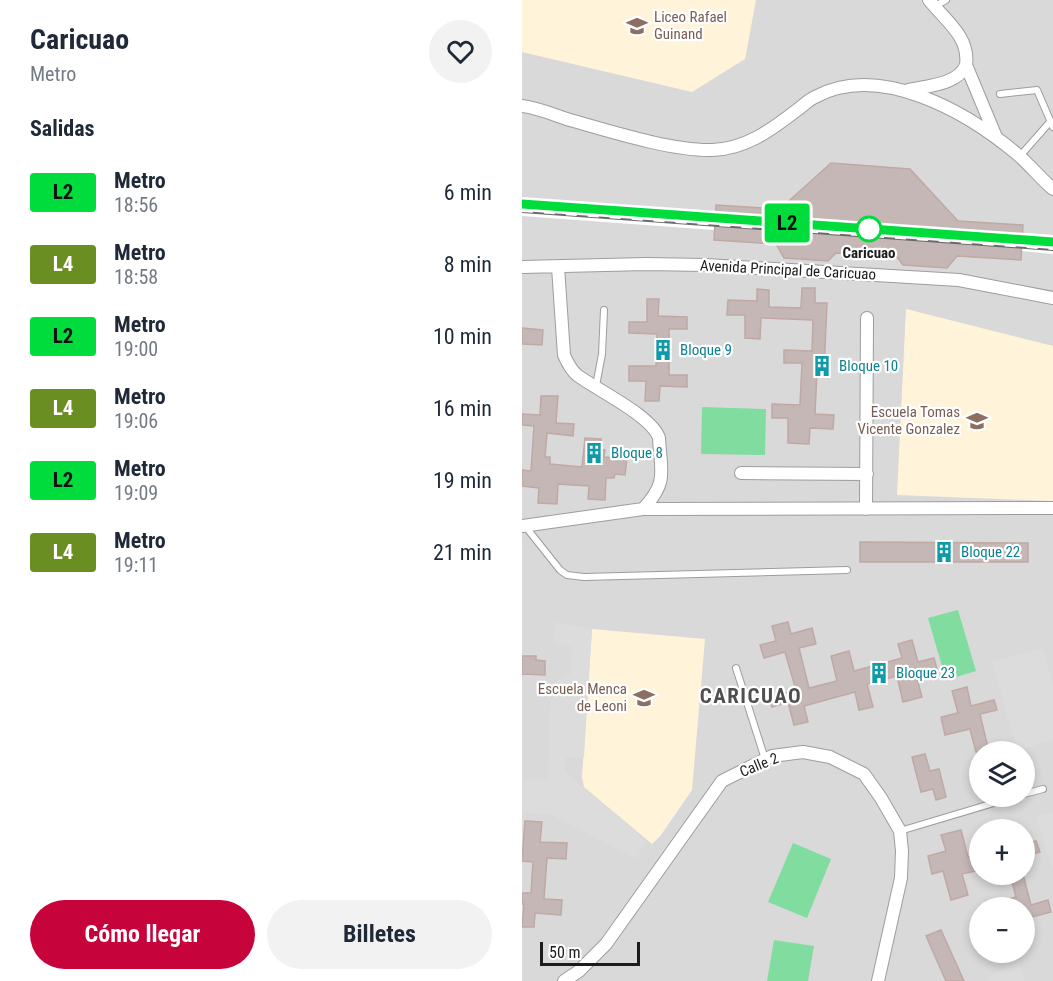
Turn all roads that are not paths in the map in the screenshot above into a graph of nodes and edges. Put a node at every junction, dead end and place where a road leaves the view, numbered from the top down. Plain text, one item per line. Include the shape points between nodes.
1 (946, 0) edge
2 (932, 3) edge
3 (966, 65) junction
4 (907, 91) junction
5 (1000, 94) dead end
6 (522, 106) edge
7 (1052, 124) edge
8 (996, 137) junction
9 (1020, 156) junction
10 (1053, 189) edge
11 (522, 267) edge
12 (558, 267) junction
13 (1053, 298) edge
14 (604, 310) dead end
15 (867, 318) dead end
16 (596, 386) junction
17 (741, 473) dead end
18 (867, 474) junction
19 (1053, 508) edge
20 (643, 509) junction
21 (866, 509) junction
22 (524, 526) edge
23 (847, 570) dead end
24 (736, 668) dead end
25 (765, 759) junction
26 (1043, 789) dead end
27 (1035, 791) edge
28 (980, 807) edge
29 (900, 831) junction
30 (564, 981) edge
31 (878, 981) edge

1 - 2 lane
2 - 3 street via 965,45
3 - 4 street via 954,79
3 - 8 street
4 - 6 street via 864,85 835,88 813,97 756,139 712,150 664,144
4 - 8 street
5 - 7 lane via 1037,90
7 - 9 lane
8 - 9 street
9 - 10 street
11 - 12 street, Avenida Principal de Caricuao
12 - 13 street, Avenida Principal de Caricuao via 706,265 947,279
12 - 16 street via 564,355 576,374
14 - 16 lane
15 - 18 street
16 - 20 street via 657,431 662,480 657,495
17 - 18 street
18 - 21 street
19 - 21 street
20 - 21 street
20 - 22 street
22 - 23 lane via 567,575
24 - 25 lane
25 - 29 street, Calle 2 via 803,752 830,757 864,774
25 - 30 street, Calle 2 via 722,781 606,944
26 - 27 lane
28 - 29 lane
29 - 31 street, Calle 2 via 901,878

